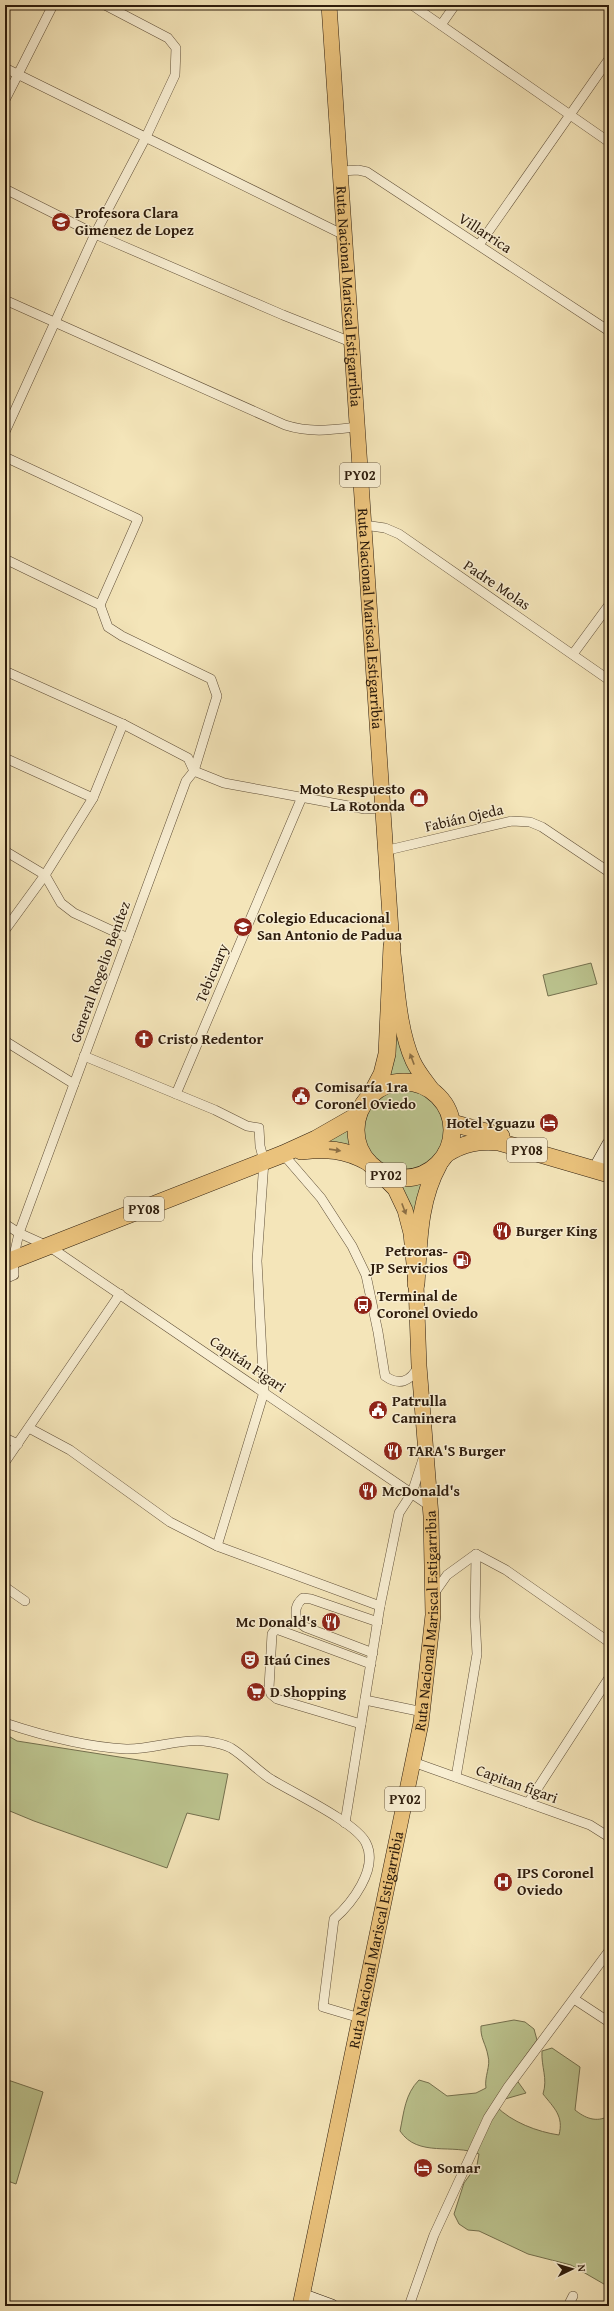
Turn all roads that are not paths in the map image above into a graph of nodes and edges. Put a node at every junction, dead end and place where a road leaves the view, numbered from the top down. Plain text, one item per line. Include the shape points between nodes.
1 (53, 5) edge
2 (105, 5) edge
3 (329, 5) edge
4 (412, 5) edge
5 (455, 5) edge
6 (441, 25) junction
7 (609, 60) edge
8 (5, 68) edge
9 (19, 75) junction
10 (5, 100) edge
11 (569, 114) junction
12 (146, 137) junction
13 (609, 142) edge
14 (341, 171) junction
15 (5, 189) edge
16 (95, 234) junction
17 (344, 235) junction
18 (479, 245) junction
19 (5, 300) edge
20 (54, 324) junction
21 (609, 331) edge
22 (351, 342) junction
23 (356, 427) junction
24 (5, 432) edge
25 (5, 457) edge
26 (364, 525) junction
27 (5, 559) edge
28 (100, 605) junction
29 (609, 605) edge
30 (573, 654) junction
31 (5, 671) edge
32 (609, 680) edge
33 (123, 724) junction
34 (5, 758) edge
35 (194, 771) junction
36 (302, 797) junction
37 (93, 798) junction
38 (382, 808) junction
39 (5, 851) edge
40 (384, 851) junction
41 (608, 868) edge
42 (45, 876) junction
43 (5, 930) edge
44 (128, 938) junction
45 (392, 946) junction
46 (5, 1041) edge
47 (84, 1056) junction
48 (74, 1084) junction
49 (433, 1091) junction
50 (372, 1093) junction
51 (176, 1094) junction
52 (358, 1115) junction
53 (452, 1123) junction
54 (609, 1144) edge
55 (283, 1154) junction
56 (443, 1159) junction
57 (264, 1161) junction
58 (370, 1165) junction
59 (603, 1168) edge
60 (5, 1224) edge
61 (19, 1233) junction
62 (50, 1247) junction
63 (9, 1262) edge
64 (5, 1279) edge
65 (416, 1284) junction
66 (120, 1294) junction
67 (419, 1366) junction
68 (264, 1392) junction
69 (29, 1428) junction
70 (5, 1438) edge
71 (18, 1444) junction
72 (426, 1452) junction
73 (5, 1462) edge
74 (412, 1493) junction
75 (430, 1506) junction
76 (217, 1546) junction
77 (476, 1554) junction
78 (5, 1587) edge
79 (433, 1595) junction
80 (25, 1601) dead end
81 (380, 1606) junction
82 (378, 1622) junction
83 (609, 1642) edge
84 (373, 1653) junction
85 (371, 1664) junction
86 (609, 1678) edge
87 (365, 1700) junction
88 (423, 1712) junction
89 (5, 1723) edge
90 (361, 1724) junction
91 (413, 1762) junction
92 (456, 1777) junction
93 (528, 1803) junction
94 (345, 1824) junction
95 (609, 1837) edge
96 (609, 1951) edge
97 (574, 1999) junction
98 (360, 2018) junction
99 (609, 2022) edge
100 (573, 2296) dead end
101 (301, 2300) edge
102 (332, 2306) edge
103 (409, 2306) edge
104 (568, 2306) edge

1 - 9 street
2 - 12 street via 168,38 176,48 175,75
3 - 14 main road, Ruta Nacional Mariscal Estigarribia / PY02
4 - 6 street
5 - 6 street
6 - 11 street
7 - 11 street
8 - 9 street
9 - 10 street
9 - 12 street
11 - 13 street
11 - 18 street
12 - 16 street
12 - 17 street
14 - 17 main road, Ruta Nacional Mariscal Estigarribia / PY02
14 - 18 street, Villarrica via 366,172
15 - 16 street
16 - 20 street
16 - 22 street
17 - 22 main road, Ruta Nacional Mariscal Estigarribia / PY02
18 - 21 street, Villarrica
19 - 20 street
20 - 23 street via 285,425 302,430 320,431
20 - 24 street
22 - 23 main road, Ruta Nacional Mariscal Estigarribia / PY02
23 - 26 main road, Ruta Nacional Mariscal Estigarribia / PY02
25 - 28 street via 138,519
26 - 30 street, Padre Molas via 385,528 399,534
26 - 38 main road, Ruta Nacional Mariscal Estigarribia / PY02
27 - 28 street
28 - 35 street, General Rogelio Benítez via 108,627 211,679 217,696
29 - 30 street
30 - 32 street, Padre Molas
31 - 33 street
33 - 35 street via 188,758
33 - 37 street
34 - 37 street
35 - 36 street via 224,783
35 - 44 street, General Rogelio Benítez via 186,781
36 - 38 street via 365,809
36 - 51 street, Tebicuary
37 - 42 street
38 - 40 main road, Ruta Nacional Mariscal Estigarribia / PY02
39 - 42 street
40 - 41 street, Fabián Ojeda via 512,821 530,822
40 - 45 main road, Ruta Nacional Mariscal Estigarribia / PY02
42 - 43 street
42 - 44 street via 57,897 67,908
44 - 47 street, General Rogelio Benítez
49 -> 45 main road, PY02 via 420,1074 407,1042
45 - 50 highway, PY02 via 387,1054 382,1074
46 - 48 street
47 - 48 street, General Rogelio Benítez
47 - 51 street
48 - 61 street, General Rogelio Benítez
49 - 50 highway, PY02 via 422,1084 409,1081 389,1084
49 - 53 highway, PY02 via 449,1111
50 - 52 highway, PY02 via 363,1103
51 - 57 street via 247,1126 258,1128
52 - 55 highway, PY08
52 - 58 highway, PY02 via 355,1129 357,1144
53 - 56 highway, PY02 via 450,1144
53 - 59 highway, PY08
54 - 59 street
55 - 57 highway, PY08
55 -> 58 highway, PY08 via 326,1148 351,1153
55 - 67 street via 321,1198 352,1246 366,1275 385,1376 393,1382 404,1382 413,1377
56 - 58 highway, PY02 via 428,1172 414,1178 392,1177
56 - 59 highway, PY08 via 466,1144 499,1142
56 - 65 highway, PY02 via 430,1181 422,1205
57 - 62 highway, PY08
57 - 68 street via 257,1261
58 -> 65 main road, PY02 via 395,1189 405,1210
60 - 61 street, Capitán Figari
61 - 62 street, Capitán Figari
61 - 63 street, General Rogelio Benítez
62 - 63 highway, PY08
62 - 66 street, Capitán Figari
63 - 64 street, General Rogelio Benítez via 14,1275
65 - 67 main road, Ruta Nacional Mariscal Estigarribia / PY02
66 - 68 street, Capitán Figari
66 - 69 street
67 - 72 main road, Ruta Nacional Mariscal Estigarribia / PY02
68 - 74 street, Capitán Figari
68 - 76 street
69 - 71 street
69 - 76 street via 70,1450 170,1522
70 - 71 street
71 - 73 street
72 - 74 street
72 - 75 main road, Ruta Nacional Mariscal Estigarribia / PY02
74 - 75 street, Capitán Figari
74 - 81 street via 399,1513
75 - 79 main road, Ruta Nacional Mariscal Estigarribia / PY02
76 - 81 street
77 - 79 street via 447,1575
77 - 83 street via 506,1570
77 - 92 street via 477,1654
78 - 80 street
79 - 88 main road, Ruta Nacional Mariscal Estigarribia / PY02
81 - 82 street
82 - 84 street
82 - 84 street via 303,1598 297,1604 295,1613 297,1622 305,1627
84 - 85 street
85 - 87 street
85 - 90 street via 280,1630 275,1630 272,1634 269,1688 271,1694 277,1699
86 - 93 street
87 - 88 street
87 - 90 street
88 - 91 main road, Ruta Nacional Mariscal Estigarribia / PY02
89 - 94 street via 40,1735 127,1749 204,1740 230,1748 268,1777
90 - 94 street
91 - 92 street, Capitan figari
91 - 98 main road, Ruta Nacional Mariscal Estigarribia / PY02
92 - 93 street, Capitan figari
93 - 95 street, Capitan figari via 590,1825
94 - 98 street via 367,1844 369,1858 364,1881 350,1904 334,1919 323,2007
96 - 97 street
97 - 99 street
97 - 103 street via 488,2118 434,2236
98 - 101 main road, Ruta Nacional Mariscal Estigarribia / PY02
100 - 104 street
101 - 102 street

